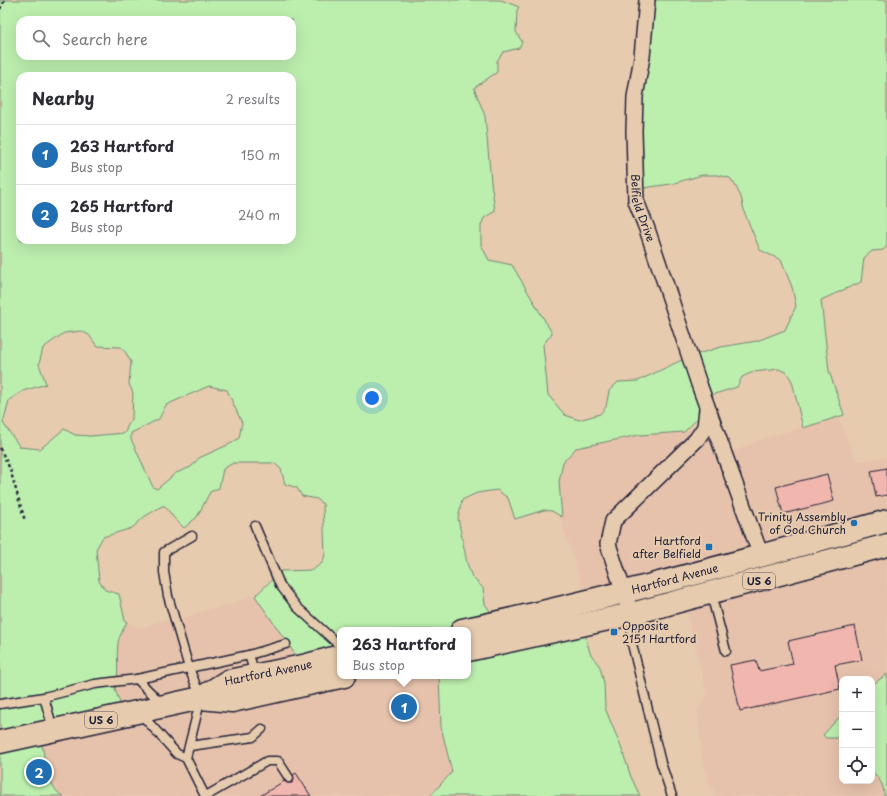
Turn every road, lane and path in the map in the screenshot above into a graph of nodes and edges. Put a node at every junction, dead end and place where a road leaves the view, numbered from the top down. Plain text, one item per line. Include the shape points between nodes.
1 (5, 0) edge
2 (647, 0) edge
3 (0, 9) edge
4 (708, 408) junction
5 (0, 448) edge
6 (25, 521) dead end
7 (887, 521) edge
8 (255, 526) dead end
9 (192, 536) dead end
10 (887, 545) edge
11 (761, 556) junction
12 (624, 592) junction
13 (710, 594) junction
14 (631, 614) junction
15 (471, 628) edge
16 (337, 643) edge
17 (286, 644) dead end
18 (471, 649) edge
19 (726, 651) dead end
20 (249, 655) junction
21 (337, 657) edge
22 (189, 668) junction
23 (256, 675) junction
24 (337, 678) edge
25 (137, 679) junction
26 (44, 697) junction
27 (201, 698) junction
28 (0, 704) edge
29 (160, 707) junction
30 (139, 711) junction
31 (262, 729) dead end
32 (53, 730) junction
33 (0, 742) edge
34 (190, 746) junction
35 (186, 758) junction
36 (289, 778) dead end
37 (205, 796) edge
38 (672, 796) edge

1 - 3 path
2 - 4 street, Belfield Drive via 635,104 636,202
4 - 11 street, Belfield Drive
4 - 12 street, Belfield Drive via 705,427 697,439 613,521 608,544
5 - 6 path via 10,469
7 - 11 highway, Hartford Avenue / US 6
8 - 16 lane via 280,585 297,607
9 - 22 lane via 164,552 168,596
10 - 13 highway, Hartford Avenue / US 6
11 - 12 highway, Hartford Avenue / US 6
12 - 14 street, Belfield Drive
12 - 15 highway, Hartford Avenue / US 6
13 - 14 highway, Hartford Avenue / US 6
13 - 19 lane
14 - 18 highway, Hartford Avenue / US 6
14 - 38 lane via 632,644 661,763
17 - 20 lane
20 - 22 lane
20 - 23 lane
21 - 23 highway, Hartford Avenue / US 6
22 - 25 lane
22 - 27 lane
23 - 27 highway, Hartford Avenue / US 6 via 228,681
24 - 27 highway, Hartford Avenue / US 6 via 232,701
25 - 26 lane via 94,684
25 - 29 lane via 155,697
26 - 28 lane
26 - 32 lane
27 - 29 highway, Hartford Avenue / US 6
27 - 34 lane
29 - 30 highway, Hartford Avenue / US 6
30 - 32 highway, Hartford Avenue / US 6
30 - 35 lane via 177,754
31 - 34 lane via 253,737
32 - 33 highway, Hartford Avenue / US 6
34 - 35 lane
35 - 37 lane
36 - 37 lane via 278,761 267,761

